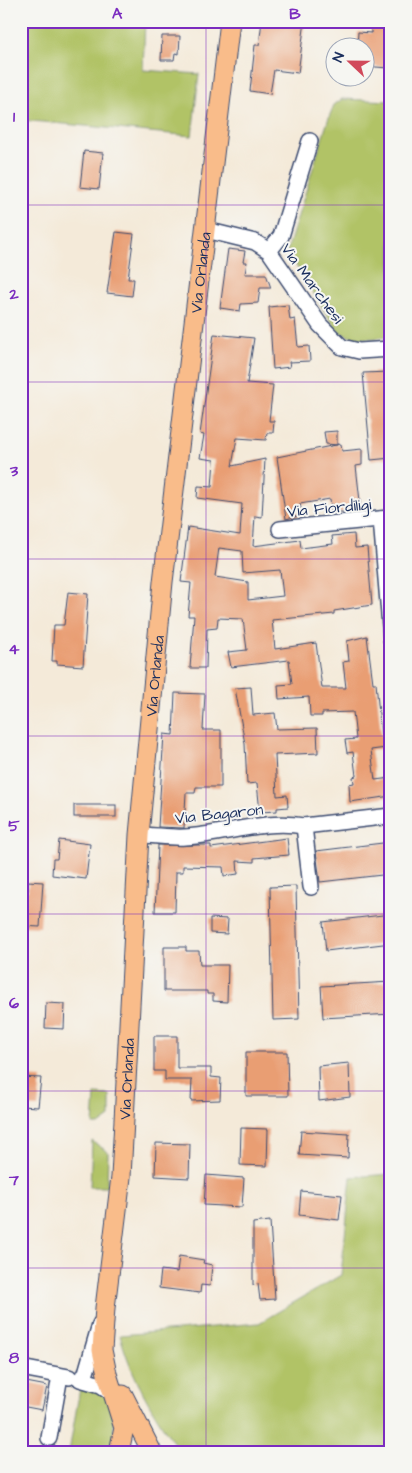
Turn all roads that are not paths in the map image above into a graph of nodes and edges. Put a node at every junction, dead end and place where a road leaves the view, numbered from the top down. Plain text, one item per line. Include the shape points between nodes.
1 (230, 21) edge
2 (310, 141) dead end
3 (206, 230) junction
4 (269, 251) junction
5 (391, 348) edge
6 (386, 519) edge
7 (280, 529) dead end
8 (391, 639) edge
9 (391, 816) edge
10 (304, 826) junction
11 (138, 834) junction
12 (311, 887) dead end
13 (105, 1311) junction
14 (103, 1332) junction
15 (21, 1368) edge
16 (60, 1376) junction
17 (80, 1379) junction
18 (114, 1394) junction
19 (49, 1438) dead end
20 (119, 1452) edge
21 (152, 1452) edge

1 - 3 main road, Via Orlanda
2 - 4 street via 281,236
3 - 4 street, Via Marchesi via 255,242
3 - 11 main road, Via Orlanda via 162,592
4 - 5 street, Via Marchesi via 335,342 350,350
6 - 7 street, Via Fiordiligi
6 - 8 street, Via Fiordiligi
9 - 10 street, Via Bagaron
10 - 11 street, Via Bagaron via 251,827 185,837
10 - 12 street
11 - 13 main road, Via Orlanda via 121,1177
13 - 14 main road, Via Orlanda
13 - 17 street via 85,1376
14 - 18 main road, Via Orlanda via 105,1365
14 - 21 main road, Via Orlanda via 115,1376
15 - 16 street
16 - 17 street
16 - 19 street
17 - 18 street via 101,1385
18 - 20 main road, Via Orlanda via 124,1428

